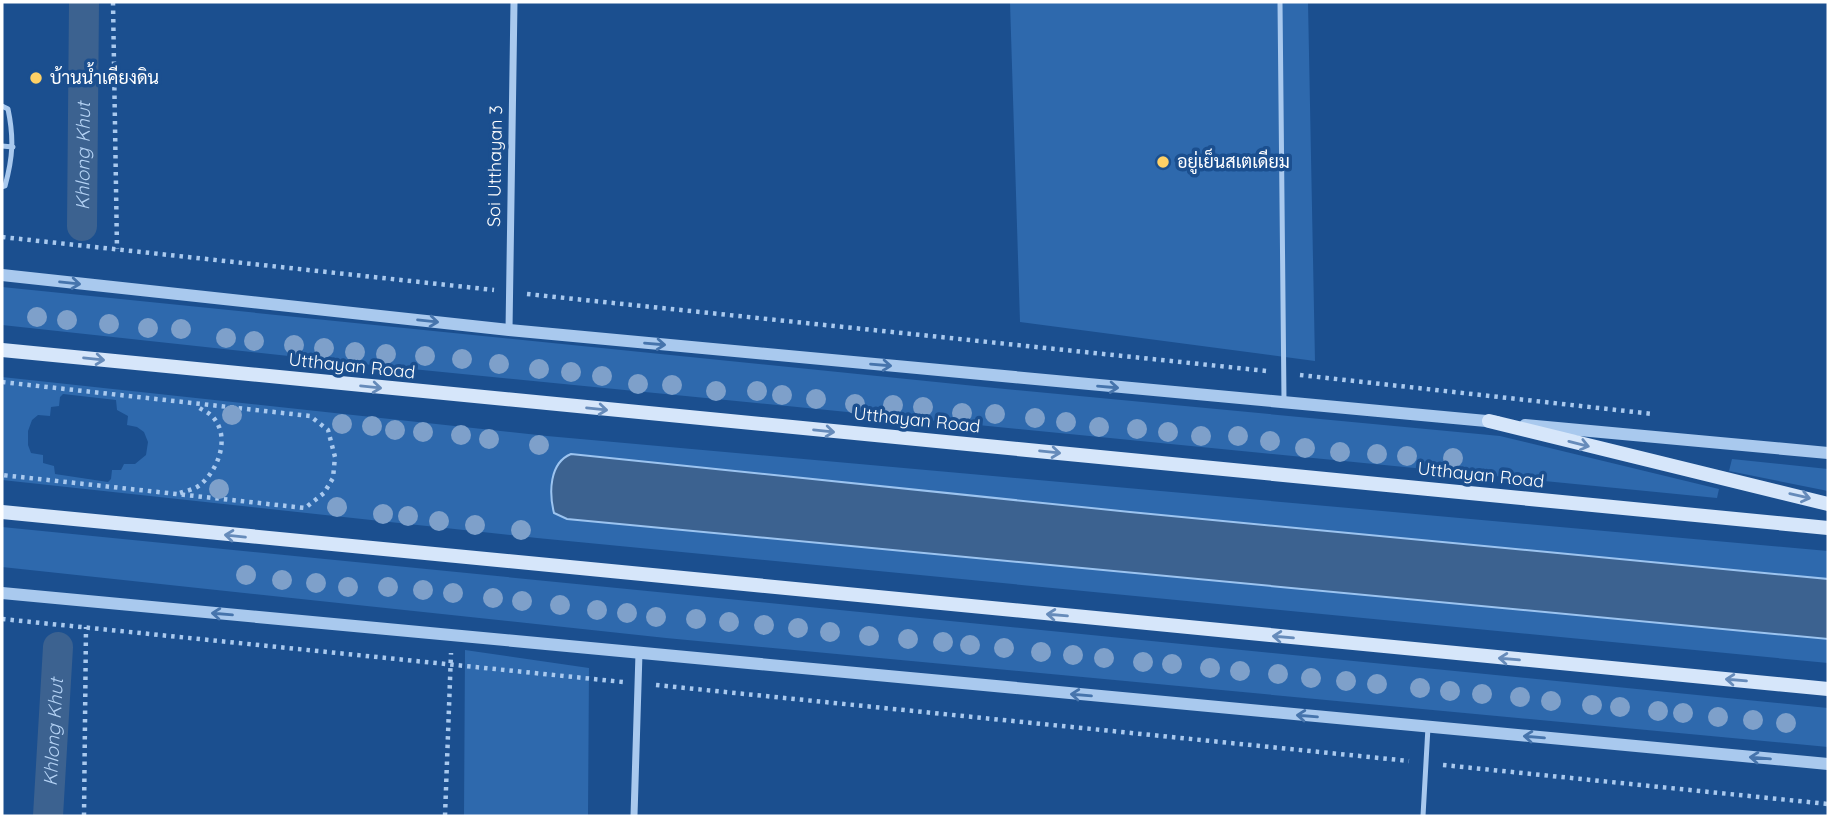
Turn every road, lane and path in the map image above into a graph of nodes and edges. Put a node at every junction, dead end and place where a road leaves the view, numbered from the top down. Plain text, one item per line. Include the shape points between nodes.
1 (113, 2) edge
2 (514, 2) edge
3 (1280, 2) edge
4 (2, 106) edge
5 (2, 146) edge
6 (13, 147) junction
7 (2, 187) edge
8 (2, 237) edge
9 (117, 250) junction
10 (2, 275) edge
11 (509, 292) junction
12 (509, 330) junction
13 (2, 349) edge
14 (1283, 373) junction
15 (2, 382) edge
16 (1284, 403) junction
17 (194, 405) junction
18 (1666, 415) dead end
19 (1489, 421) junction
20 (1828, 453) edge
21 (2, 475) edge
22 (176, 494) junction
23 (1828, 504) edge
24 (2, 512) edge
25 (1828, 528) edge
26 (2, 593) edge
27 (2, 619) edge
28 (86, 627) junction
29 (452, 636) junction
30 (639, 653) junction
31 (451, 664) junction
32 (638, 683) junction
33 (1828, 689) edge
34 (1429, 727) junction
35 (1425, 763) junction
36 (1828, 764) edge
37 (1828, 804) edge
38 (84, 816) edge
39 (445, 816) edge
40 (634, 816) edge
41 (1423, 816) edge

1 - 9 path
2 - 11 street, Soi Utthayan 3
3 - 14 lane
4 - 6 lane via 8,109
5 - 6 lane
6 - 7 lane
8 - 9 path
9 - 11 path
10 -> 12 street
11 - 12 street, Soi Utthayan 3
11 - 14 path
12 -> 16 street
13 -> 25 main road, Utthayan Road
14 - 16 lane
14 - 18 path
15 - 17 path
16 - 19 street
17 - 22 path via 212,415 221,430 221,451 215,469 199,487
17 - 22 path via 310,416 328,430 335,457 333,478 324,493 305,508
19 - 20 street
19 -> 23 main road
21 - 22 path
33 -> 24 main road
29 -> 26 street
27 - 28 path
28 - 31 path
28 - 38 path
29 - 30 street
29 - 31 path
30 - 32 street
34 -> 30 street
31 - 32 path
31 - 39 path
32 - 35 path
32 - 40 street
34 - 35 lane
36 -> 34 street
35 - 37 path
35 - 41 lane

